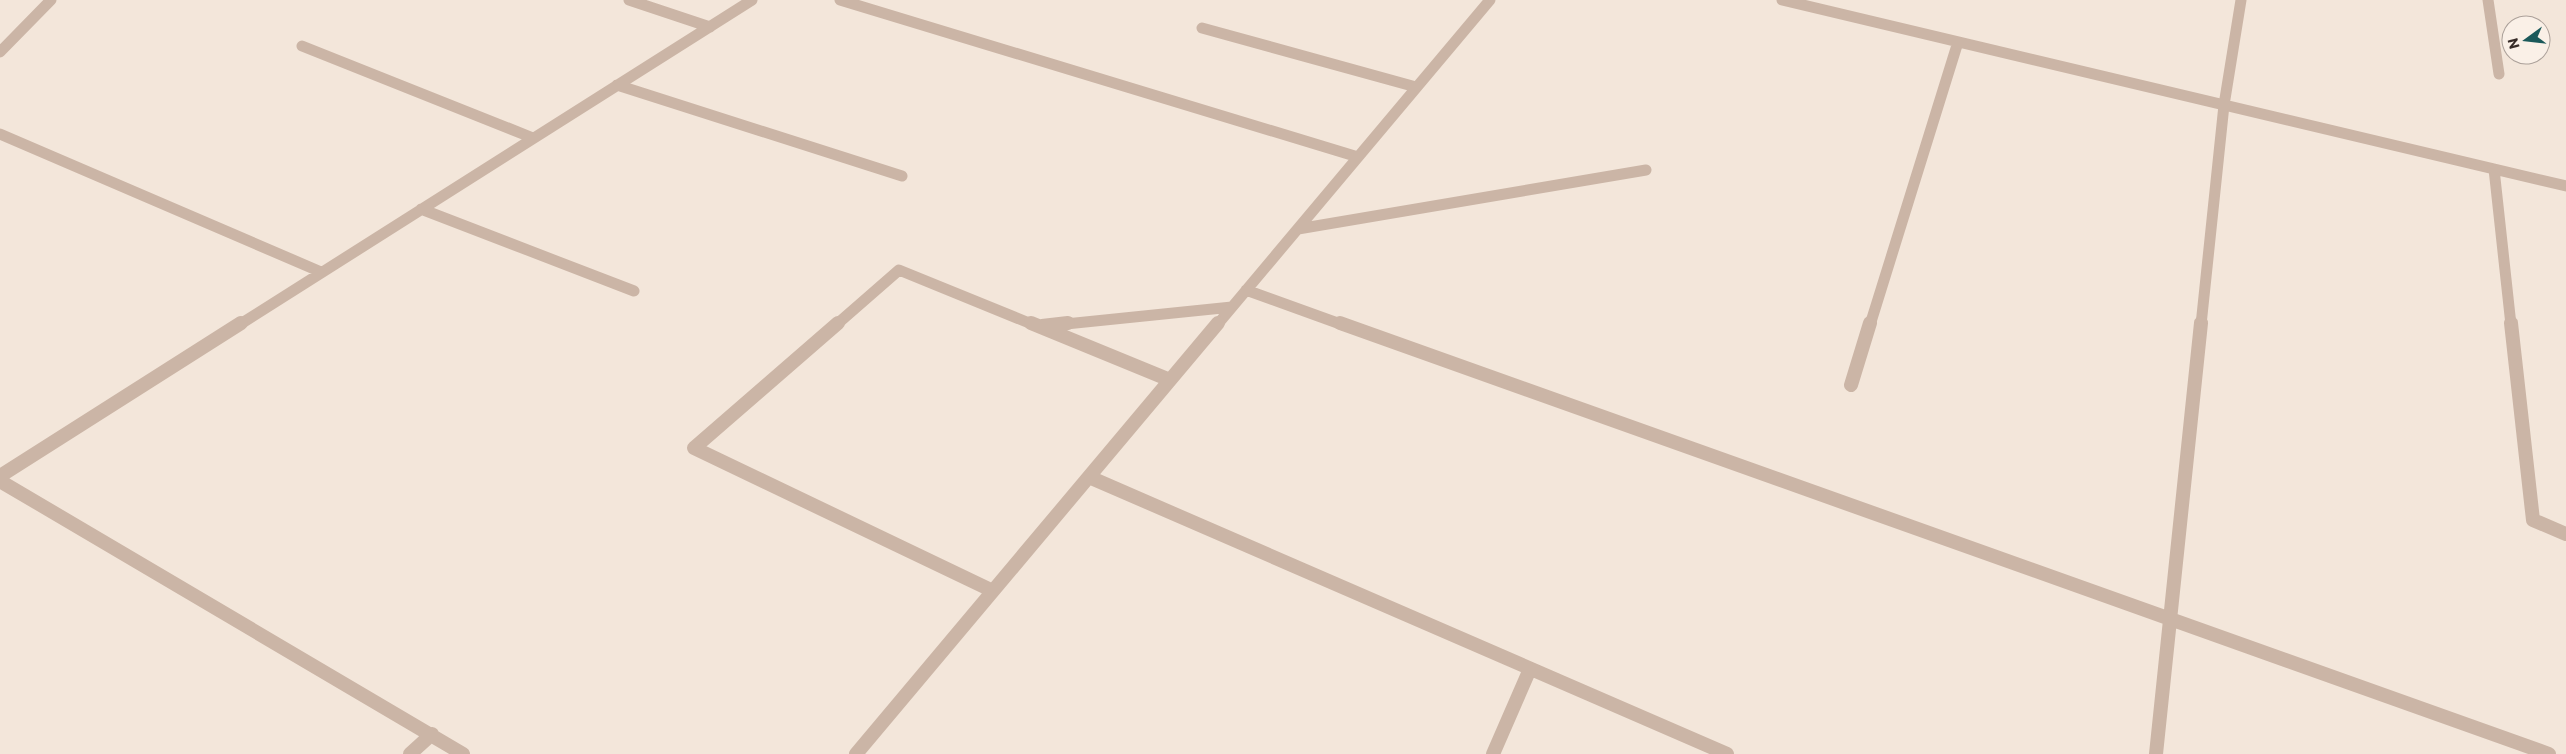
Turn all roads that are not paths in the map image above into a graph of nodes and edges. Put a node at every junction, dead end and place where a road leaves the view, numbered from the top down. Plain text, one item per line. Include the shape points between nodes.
1 (52, 0) edge
2 (629, 0) edge
3 (752, 0) edge
4 (840, 0) edge
5 (1490, 0) edge
6 (1782, 0) edge
7 (2239, 0) edge
8 (2488, 0) edge
9 (710, 27) junction
10 (1202, 28) dead end
11 (1958, 42) junction
12 (302, 46) dead end
13 (0, 52) edge
14 (2499, 74) dead end
15 (617, 85) junction
16 (1416, 87) junction
17 (2224, 105) junction
18 (0, 134) edge
19 (533, 138) junction
20 (1358, 157) junction
21 (2494, 169) junction
22 (1646, 170) dead end
23 (902, 176) dead end
24 (2566, 186) edge
25 (421, 209) junction
26 (1298, 229) junction
27 (321, 272) junction
28 (1246, 290) junction
29 (634, 291) dead end
30 (1232, 307) junction
31 (1039, 326) junction
32 (1170, 380) junction
33 (1850, 385) dead end
34 (0, 476) edge
35 (1089, 477) junction
36 (0, 481) edge
37 (2566, 534) edge
38 (993, 591) junction
39 (2171, 618) junction
40 (1530, 669) junction
41 (432, 734) junction
42 (410, 754) edge
43 (463, 754) edge
44 (856, 754) edge
45 (1493, 754) edge
46 (1727, 754) edge
47 (2156, 754) edge
48 (2549, 754) edge

1 - 13 street
2 - 9 street
3 - 9 street
4 - 20 street
5 - 16 street
6 - 11 street
7 - 17 street
8 - 14 street
9 - 15 street
10 - 16 street
11 - 17 street
11 - 33 street
12 - 19 street
15 - 19 street
15 - 23 street
16 - 20 street
17 - 21 street
17 - 39 street
18 - 27 street
19 - 25 street
20 - 26 street
21 - 24 street
21 - 37 street via 2533,520
22 - 26 street
25 - 27 street
25 - 29 street
26 - 28 street
27 - 34 street
28 - 30 street
28 - 39 street
30 - 31 street
30 - 32 street
31 - 32 street
31 - 38 street via 899,270 694,448
32 - 35 street
35 - 38 street
35 - 40 street
36 - 41 street
38 - 44 street
39 - 47 street
39 - 48 street
40 - 45 street
40 - 46 street
41 - 42 street
41 - 43 street

